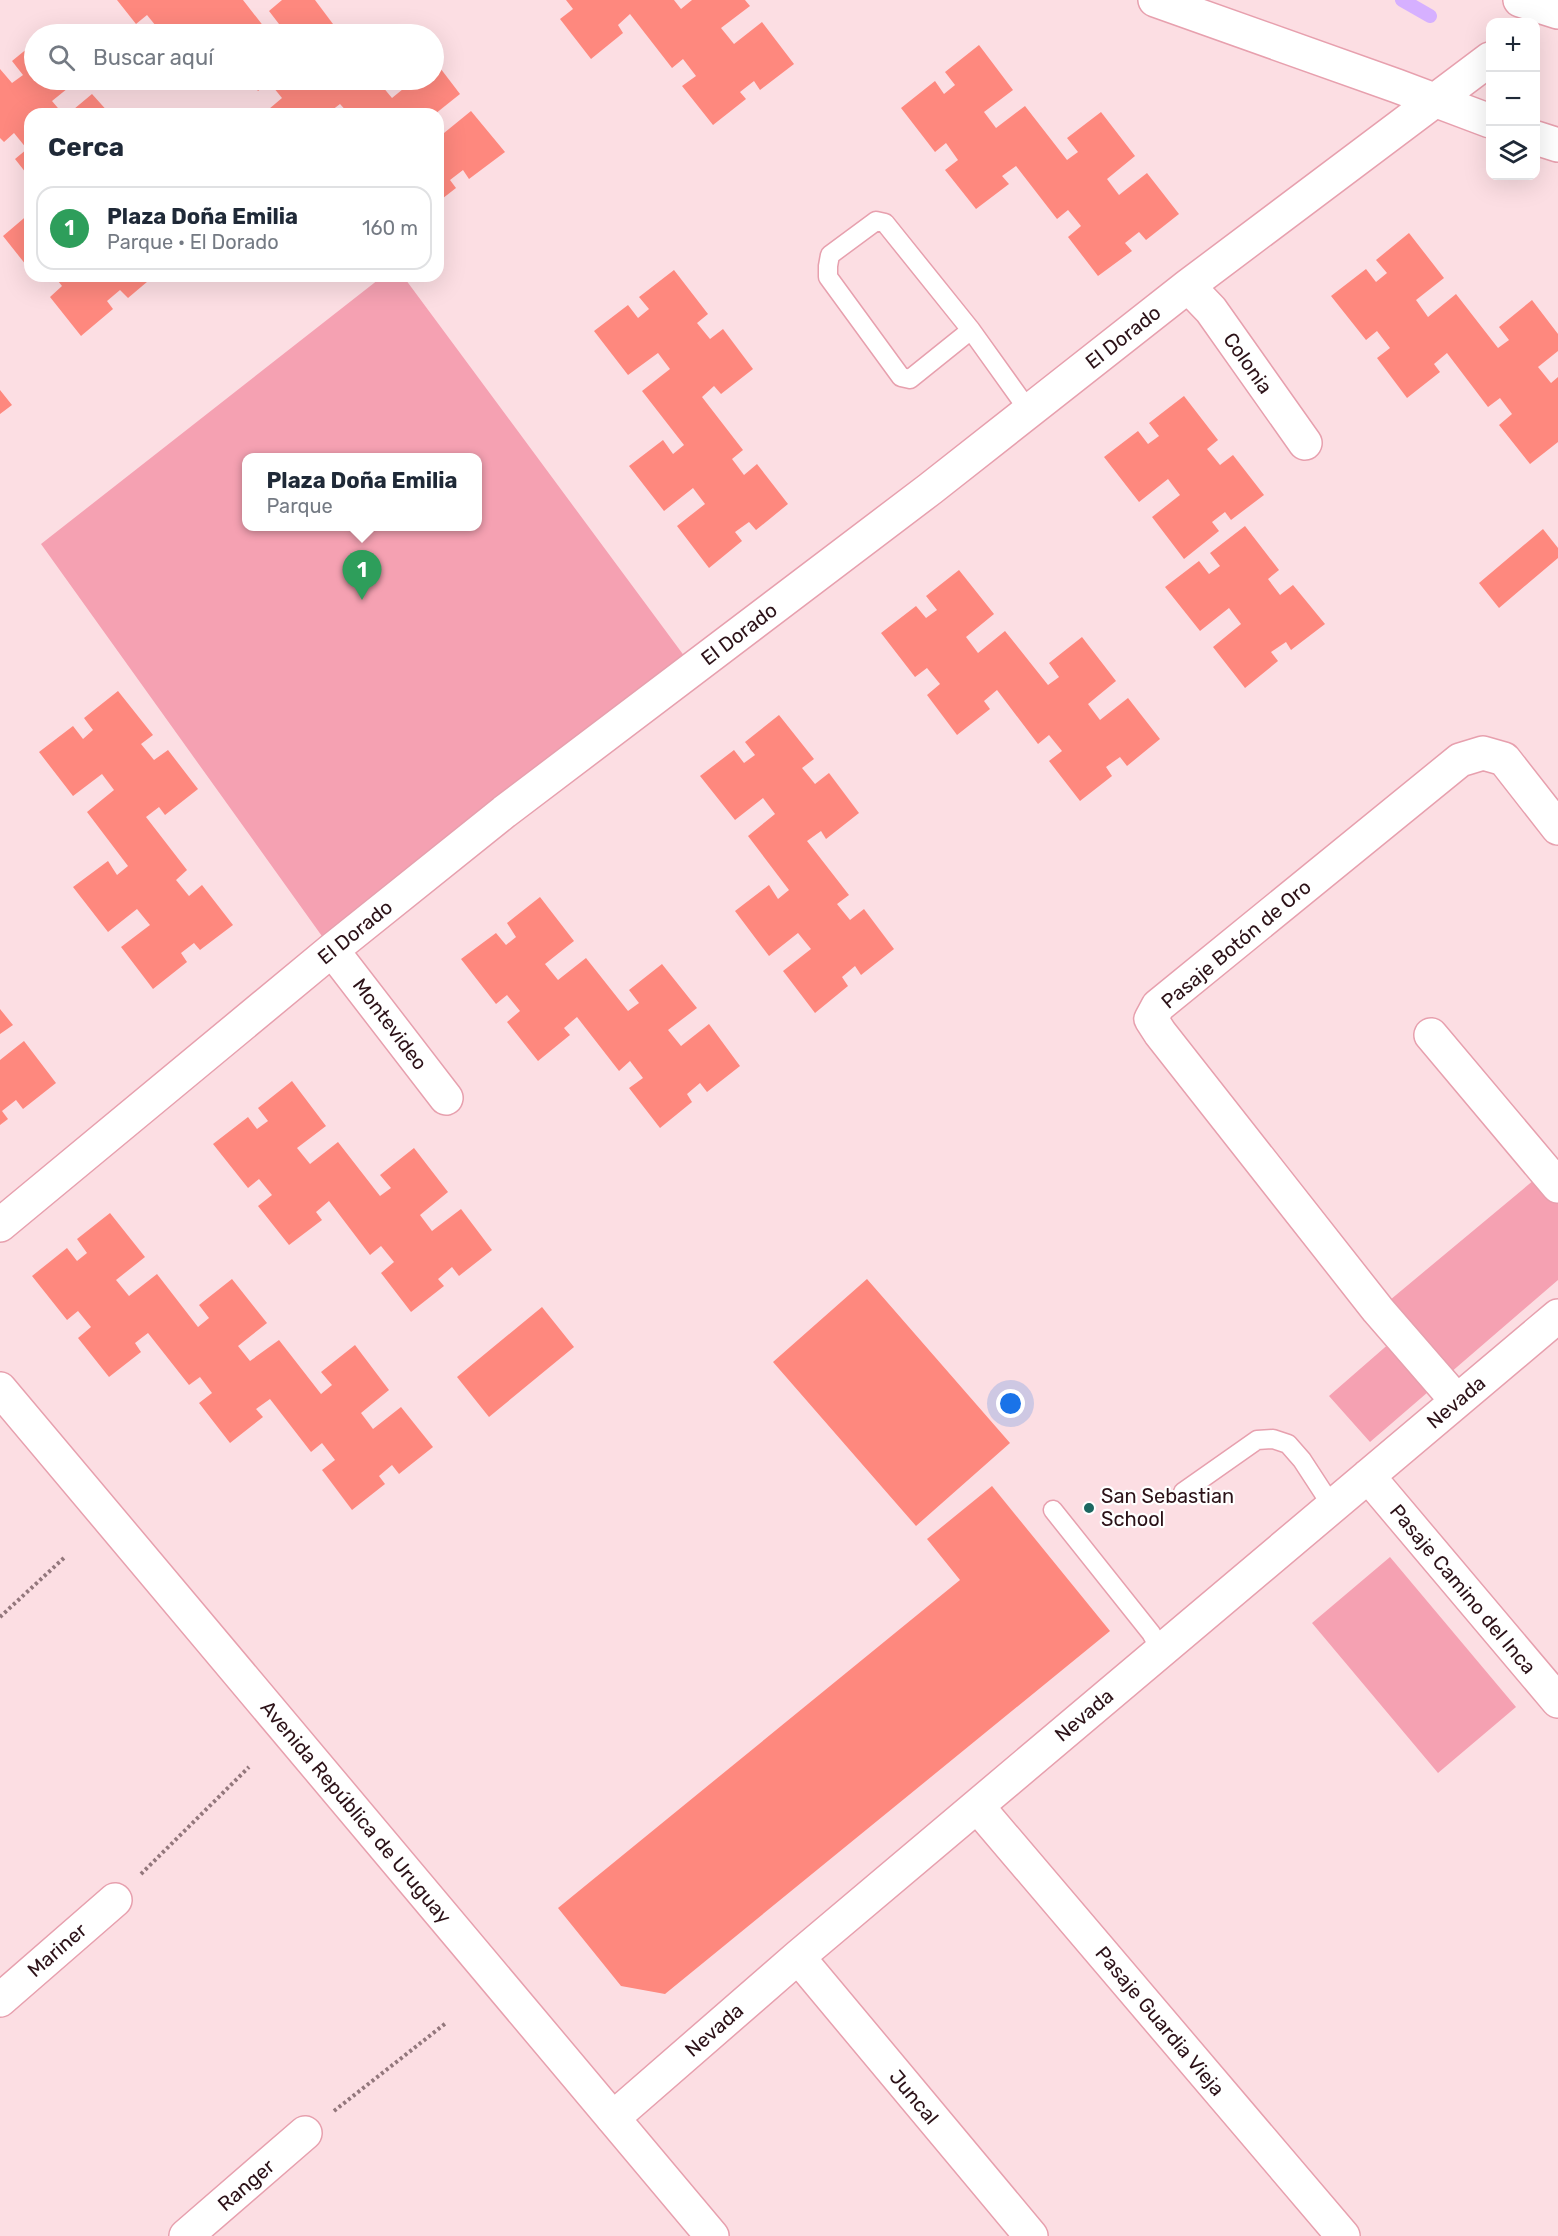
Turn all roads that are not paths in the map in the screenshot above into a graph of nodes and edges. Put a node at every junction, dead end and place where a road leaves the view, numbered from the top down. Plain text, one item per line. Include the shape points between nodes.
1 (1155, 0) edge
2 (1520, 0) edge
3 (1551, 13) edge
4 (1486, 63) edge
5 (1436, 102) junction
6 (1486, 120) edge
7 (1540, 139) edge
8 (1558, 146) edge
9 (1188, 286) junction
10 (971, 330) junction
11 (1029, 411) junction
12 (1305, 443) dead end
13 (1558, 828) edge
14 (332, 950) junction
15 (1431, 1035) dead end
16 (446, 1098) dead end
17 (1558, 1186) edge
18 (0, 1225) edge
19 (1558, 1316) edge
20 (0, 1389) edge
21 (1456, 1401) junction
22 (1368, 1476) junction
23 (1183, 1492) dead end
24 (1332, 1506) junction
25 (1053, 1510) dead end
26 (1161, 1651) junction
27 (1558, 1701) edge
28 (977, 1806) junction
29 (115, 1900) road end
30 (798, 1957) junction
31 (0, 2000) edge
32 (613, 2118) junction
33 (305, 2133) road end
34 (186, 2236) edge
35 (712, 2236) edge
36 (1030, 2236) edge
37 (1343, 2236) edge

1 - 5 street
2 - 3 street
4 - 5 street, El Dorado
5 - 6 street
5 - 9 street, El Dorado
7 - 8 street
9 - 11 street, El Dorado
9 - 12 street, Colonia via 1211,310
10 - 10 lane via 885,223 876,220 830,255 828,277 902,377 910,379
10 - 11 lane
11 - 14 street, El Dorado via 504,812
13 - 21 street, Pasaje Botón de Oro via 1504,759 1483,753 1460,760 1158,1006 1151,1019 1371,1301
14 - 16 street, Montevideo
14 - 18 street, El Dorado
15 - 17 street
19 - 21 street, Nevada
20 - 32 street, Avenida República de Uruguay
21 - 22 street, Nevada
22 - 24 street, Nevada
22 - 27 street, Pasaje Camino del Inca
23 - 24 lane via 1257,1440 1273,1439 1288,1444
24 - 26 street, Nevada
25 - 26 lane via 1140,1618
26 - 28 street, Nevada
28 - 30 street, Nevada
28 - 37 street, Pasaje Guardia Vieja
29 - 31 street, Mariner
30 - 32 street, Nevada
30 - 36 street, Juncal
32 - 35 street, Avenida República de Uruguay
33 - 34 street, Ranger

